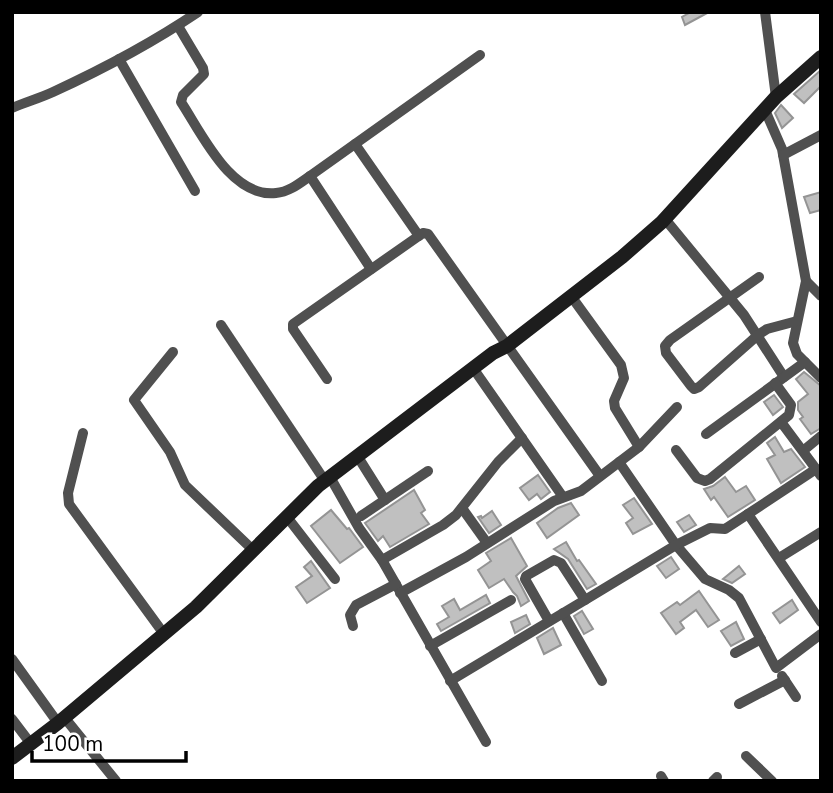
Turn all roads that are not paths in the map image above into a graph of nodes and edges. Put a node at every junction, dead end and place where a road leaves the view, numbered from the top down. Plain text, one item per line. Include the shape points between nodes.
1 (198, 12) edge
2 (765, 12) edge
3 (177, 26) junction
4 (480, 55) dead end
5 (821, 57) edge
6 (119, 59) junction
7 (776, 97) junction
8 (12, 108) edge
9 (765, 110) junction
10 (821, 135) edge
11 (355, 144) junction
12 (783, 155) junction
13 (310, 176) junction
14 (195, 191) dead end
15 (665, 219) junction
16 (419, 236) junction
17 (371, 269) junction
18 (759, 277) dead end
19 (806, 281) junction
20 (571, 296) junction
21 (821, 296) edge
22 (730, 298) junction
23 (797, 321) junction
24 (221, 325) dead end
25 (758, 335) junction
26 (507, 346) junction
27 (173, 352) dead end
28 (805, 362) junction
29 (473, 368) junction
30 (821, 378) edge
31 (327, 379) dead end
32 (779, 380) junction
33 (677, 407) dead end
34 (781, 422) junction
35 (83, 433) dead end
36 (706, 434) dead end
37 (821, 436) edge
38 (522, 438) junction
39 (639, 447) junction
40 (676, 450) dead end
41 (804, 450) junction
42 (358, 457) junction
43 (619, 461) junction
44 (428, 471) dead end
45 (819, 472) edge
46 (600, 476) junction
47 (328, 479) junction
48 (563, 497) junction
49 (385, 500) junction
50 (462, 508) junction
51 (748, 514) junction
52 (361, 516) dead end
53 (287, 517) junction
54 (821, 532) edge
55 (487, 544) junction
56 (676, 545) junction
57 (254, 551) junction
58 (779, 558) junction
59 (382, 560) junction
60 (335, 579) dead end
61 (398, 589) junction
62 (511, 600) dead end
63 (585, 600) junction
64 (821, 600) edge
65 (810, 608) junction
66 (563, 613) junction
67 (549, 621) junction
68 (821, 622) edge
69 (353, 626) dead end
70 (164, 634) junction
71 (821, 634) edge
72 (761, 639) junction
73 (430, 646) junction
74 (735, 653) dead end
75 (12, 659) edge
76 (776, 668) junction
77 (785, 680) junction
78 (450, 681) junction
79 (602, 681) dead end
80 (796, 697) dead end
81 (739, 704) dead end
82 (12, 719) edge
83 (61, 720) junction
84 (486, 742) dead end
85 (31, 744) junction
86 (746, 756) dead end
87 (12, 758) edge
88 (116, 781) edge
89 (772, 781) edge

1 - 3 street
2 - 7 street
3 - 6 street
3 - 13 street via 204,74 181,103 231,176 252,189 274,194 290,190
4 - 11 street
5 - 7 street
6 - 8 street
6 - 14 street
7 - 9 street
9 - 12 street
9 - 15 street
10 - 12 street
11 - 13 street
11 - 16 street
12 - 19 street
13 - 17 street
15 - 20 street
15 - 22 street
16 - 17 street
16 - 26 street via 431,236
17 - 31 street via 293,324
18 - 22 street
19 - 21 street
19 - 23 street
20 - 26 street
20 - 39 street via 621,365 624,378 615,408
22 - 25 street
22 - 25 street via 666,346 666,353 687,382 699,387
23 - 25 street
23 - 28 street via 793,343
24 - 47 street
25 - 32 street
26 - 29 street
26 - 46 street
27 - 57 street via 134,400 170,452 185,485
28 - 30 street
28 - 32 street
29 - 38 street
29 - 42 street
32 - 34 street via 791,405
32 - 36 street
33 - 39 street
34 - 40 street via 705,481 697,478
34 - 41 street
35 - 70 street via 69,504
37 - 41 street
38 - 48 street
38 - 50 street
39 - 43 street
41 - 45 street
42 - 47 street
42 - 49 street
43 - 46 street
43 - 56 street
44 - 49 street
45 - 51 street
46 - 48 street via 581,491
47 - 53 street
47 - 59 street
48 - 55 street
49 - 52 street
50 - 55 street
50 - 59 street via 443,525
51 - 56 street via 725,529 710,528
51 - 58 street
53 - 57 street
53 - 60 street
54 - 58 street
55 - 61 street
56 - 63 street
56 - 72 street via 705,579 739,598
57 - 70 street
58 - 65 street
59 - 61 street
61 - 69 street via 356,605 350,615
61 - 73 street
62 - 73 street
63 - 66 street
63 - 67 street via 558,561 526,576
64 - 65 street
65 - 68 street
66 - 67 street
66 - 79 street
67 - 78 street
70 - 83 street
71 - 76 street
72 - 74 street
72 - 76 street
73 - 78 street
75 - 83 street
76 - 77 street
77 - 80 street
77 - 81 street
78 - 84 street
82 - 85 street
83 - 85 street
83 - 88 street
85 - 87 street
86 - 89 street

